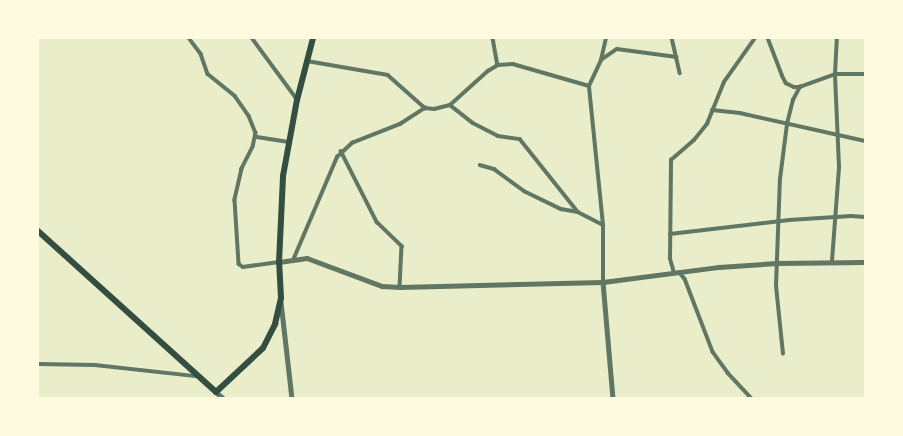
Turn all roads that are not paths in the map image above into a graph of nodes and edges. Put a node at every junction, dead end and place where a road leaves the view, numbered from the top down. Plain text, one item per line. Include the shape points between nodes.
1 (189, 38) edge
2 (252, 38) edge
3 (313, 38) edge
4 (493, 38) edge
5 (606, 38) edge
6 (672, 38) edge
7 (755, 38) edge
8 (768, 38) edge
9 (837, 38) edge
10 (676, 57) junction
11 (601, 60) junction
12 (307, 61) junction
13 (498, 65) junction
14 (680, 73) dead end
15 (835, 74) junction
16 (865, 74) edge
17 (589, 86) junction
18 (800, 87) junction
19 (297, 100) junction
20 (450, 105) junction
21 (425, 108) junction
22 (712, 110) junction
23 (787, 124) junction
24 (838, 135) junction
25 (257, 136) junction
26 (865, 141) edge
27 (289, 142) junction
28 (341, 152) junction
29 (480, 165) dead end
30 (578, 212) junction
31 (835, 216) junction
32 (865, 217) edge
33 (779, 221) junction
34 (603, 225) junction
35 (38, 231) edge
36 (670, 234) junction
37 (294, 258) junction
38 (279, 262) junction
39 (832, 262) junction
40 (865, 262) edge
41 (777, 263) junction
42 (676, 272) junction
43 (604, 282) junction
44 (400, 287) junction
45 (281, 298) junction
46 (783, 354) dead end
47 (38, 364) edge
48 (195, 376) junction
49 (216, 392) junction
50 (223, 398) edge
51 (292, 398) edge
52 (613, 398) edge
53 (751, 398) edge

1 - 25 street via 201,54 208,74 242,105
2 - 19 street
3 - 12 highway
4 - 13 street
5 - 11 street
6 - 10 street
7 - 22 street via 724,82
8 - 18 street via 786,82 794,87
9 - 15 street
10 - 11 street via 617,49
10 - 14 street
11 - 17 street
12 - 19 highway
12 - 21 street via 388,75
13 - 17 street via 513,64
13 - 20 street via 488,70
15 - 16 street
15 - 18 street
15 - 24 street
17 - 34 street
18 - 23 street via 793,100
19 - 27 highway
20 - 21 street via 434,109
20 - 30 street via 473,123 498,136 520,139
21 - 28 street via 400,124 360,139
22 - 23 street via 740,113
22 - 36 street via 699,134 671,160
23 - 24 street
23 - 33 street via 780,179
24 - 26 street
24 - 31 street via 839,167
25 - 27 street
25 - 38 street via 242,169 235,200 238,260 243,267
27 - 38 highway via 281,194
28 - 37 street via 329,172
28 - 44 street via 377,222 402,246
29 - 30 street via 494,169 524,191 561,209
30 - 34 street
31 - 32 street
31 - 33 street
31 - 39 street
33 - 36 street
33 - 41 street
34 - 43 street
35 - 48 highway
36 - 42 street via 670,259
37 - 38 street
37 - 44 street via 307,258 382,286
38 - 45 highway
39 - 40 street
39 - 41 street
41 - 42 street
41 - 46 street via 776,286
42 - 43 street
42 - 53 street via 685,279 713,352
43 - 44 street
43 - 52 street
45 - 49 highway via 275,324 263,348
45 - 51 street
47 - 48 street via 95,365
48 - 49 highway
49 - 50 street

